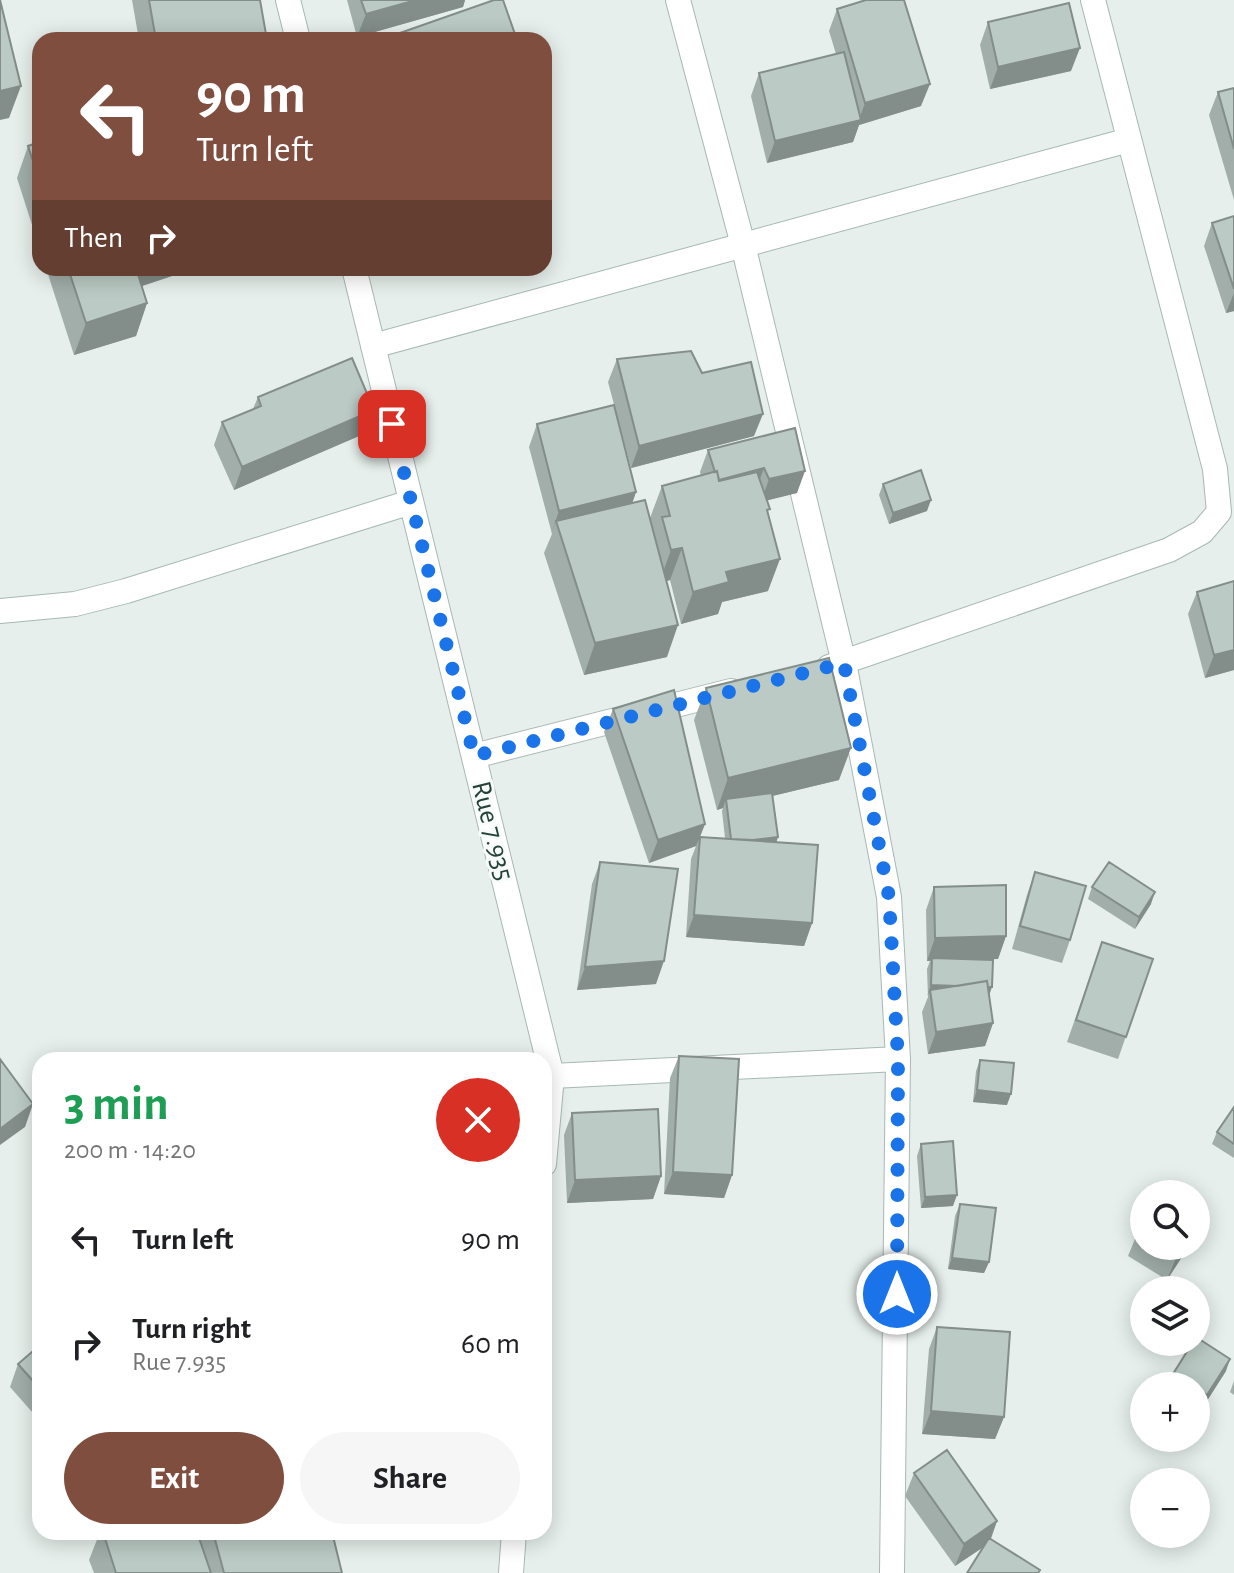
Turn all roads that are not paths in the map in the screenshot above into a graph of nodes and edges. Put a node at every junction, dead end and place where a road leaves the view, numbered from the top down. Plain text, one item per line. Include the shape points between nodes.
1 (288, 0) edge
2 (678, 0) edge
3 (1093, 0) edge
4 (296, 32) edge
5 (1129, 140) junction
6 (743, 245) junction
7 (356, 276) edge
8 (373, 346) junction
9 (411, 502) junction
10 (0, 611) edge
11 (844, 663) junction
12 (813, 671) edge
13 (752, 686) edge
14 (474, 756) junction
15 (546, 1052) edge
16 (898, 1059) junction
17 (552, 1076) edge
18 (513, 1540) edge
19 (511, 1573) edge
20 (892, 1573) edge

1 - 4 street
2 - 6 street
3 - 5 street
5 - 6 street
5 - 11 street via 1215,469 1219,512 1202,532 1169,550
6 - 8 street
6 - 11 street
7 - 8 street, Rue 7.935
8 - 9 street, Rue 7.935
9 - 10 street via 113,594 75,604
9 - 14 street, Rue 7.935
11 - 12 street
11 - 16 street via 889,897
13 - 14 street
14 - 15 street, Rue 7.935
16 - 17 street
16 - 20 street
18 - 19 street

